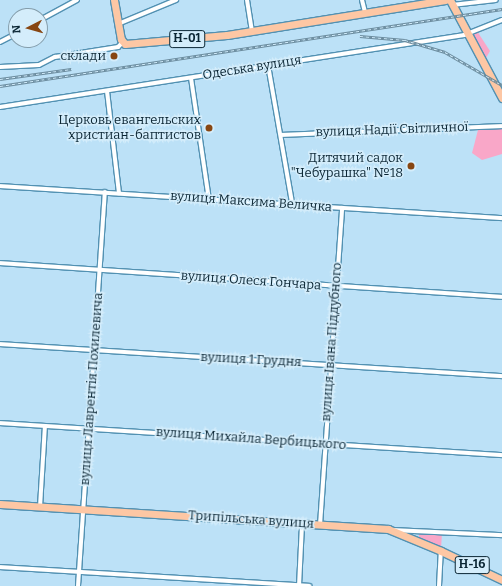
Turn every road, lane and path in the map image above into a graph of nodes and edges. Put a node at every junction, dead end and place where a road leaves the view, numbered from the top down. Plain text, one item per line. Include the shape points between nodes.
1 (77, 0) edge
2 (114, 0) edge
3 (176, 0) edge
4 (248, 0) edge
5 (362, 0) edge
6 (445, 0) edge
7 (496, 0) edge
8 (451, 2) edge
9 (365, 12) junction
10 (48, 16) edge
11 (502, 20) edge
12 (118, 24) junction
13 (252, 30) junction
14 (468, 33) junction
15 (122, 42) junction
16 (268, 65) junction
17 (0, 67) edge
18 (191, 78) junction
19 (107, 91) junction
20 (502, 98) edge
21 (0, 107) edge
22 (502, 126) edge
23 (282, 135) junction
24 (0, 186) edge
25 (105, 192) junction
26 (119, 193) junction
27 (209, 200) junction
28 (292, 204) junction
29 (342, 208) junction
30 (502, 218) edge
31 (0, 263) edge
32 (101, 270) junction
33 (335, 287) junction
34 (502, 297) edge
35 (0, 344) edge
36 (95, 350) junction
37 (330, 364) junction
38 (502, 376) edge
39 (0, 423) edge
40 (45, 426) junction
41 (89, 428) junction
42 (325, 445) junction
43 (502, 456) edge
44 (0, 504) edge
45 (40, 507) junction
46 (83, 510) junction
47 (302, 524) junction
48 (320, 525) junction
49 (388, 529) junction
50 (502, 535) edge
51 (441, 551) junction
52 (0, 567) edge
53 (79, 572) junction
54 (502, 580) edge
55 (78, 586) edge
56 (299, 586) edge
57 (309, 586) edge
58 (439, 586) edge

1 - 10 street
2 - 12 main road
3 - 12 street
4 - 13 street
5 - 9 street
6 - 9 main road, Н-01
7 - 8 street
8 - 14 main road
9 - 13 main road, Н-01
11 - 14 street, Одеська вулиця
12 - 15 main road
13 - 15 main road, Н-01 via 203,38 130,44
14 - 16 street, Одеська вулиця
14 - 20 main road
15 - 17 street via 118,47 55,57 39,66
16 - 18 street, Одеська вулиця
16 - 23 street
18 - 19 street, Одеська вулиця
18 - 27 street
19 - 21 street, Одеська вулиця
19 - 26 street
22 - 23 street, вулиця Надії Світличної
23 - 28 street
24 - 25 street, вулиця Максима Величка
25 - 26 street, вулиця Максима Величка
25 - 32 street, вулиця Лаврентія Похилевича
26 - 27 street, вулиця Максима Величка
27 - 28 street, вулиця Максима Величка
28 - 29 street, вулиця Максима Величка
29 - 30 street, вулиця Максима Величка
29 - 33 street, вулиця Івана Піддубного
31 - 32 street, вулиця Олеся Гончара
32 - 33 street, вулиця Олеся Гончара
32 - 36 street, вулиця Лаврентія Похилевича
33 - 34 street, вулиця Олеся Гончара
33 - 37 street, вулиця Івана Піддубного
35 - 36 street, вулиця 1 Грудня
36 - 37 street, вулиця 1 Грудня
36 - 41 street, вулиця Лаврентія Похилевича
37 - 38 street, вулиця 1 Грудня
37 - 42 street, вулиця Івана Піддубного
39 - 40 street, вулиця Михайла Вербицького
40 - 41 street, вулиця Михайла Вербицького
40 - 45 street
41 - 42 street, вулиця Михайла Вербицького
41 - 46 street, вулиця Лаврентія Похилевича
42 - 43 street, вулиця Михайла Вербицького
42 - 48 street, вулиця Івана Піддубного
44 - 45 main road, Трипільська вулиця
45 - 46 main road, Трипільська вулиця
46 - 47 main road, Трипільська вулиця
46 - 53 street, вулиця Лаврентія Похилевича
47 - 48 main road, Трипільська вулиця
47 - 56 street
48 - 49 main road, Трипільська вулиця
49 - 50 street, Трипільська вулиця
49 - 51 main road
51 - 54 main road, Н-16
51 - 58 street
52 - 53 street
53 - 55 street, вулиця Лаврентія Похилевича
53 - 56 street
56 - 57 street

